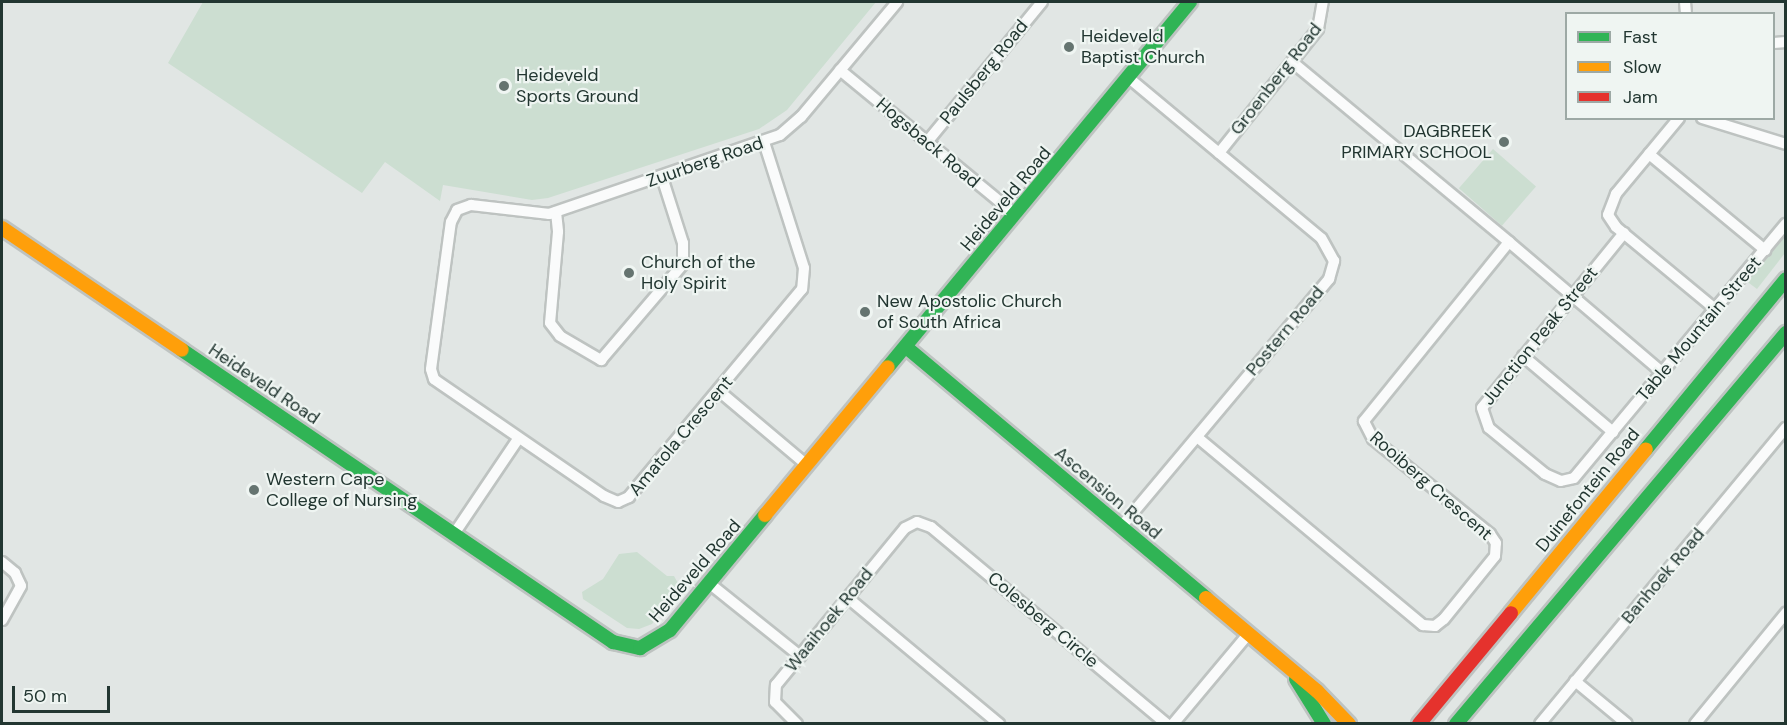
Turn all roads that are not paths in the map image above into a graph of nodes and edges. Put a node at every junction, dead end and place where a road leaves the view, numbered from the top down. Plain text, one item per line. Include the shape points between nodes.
1 (897, 2) edge
2 (1042, 2) edge
3 (1190, 2) edge
4 (1323, 2) edge
5 (1292, 62) junction
6 (840, 70) junction
7 (1129, 78) junction
8 (1677, 120) edge
9 (1708, 120) edge
10 (764, 142) junction
11 (927, 142) junction
12 (1785, 144) edge
13 (1219, 153) junction
14 (1649, 154) junction
15 (662, 177) junction
16 (457, 210) joint
17 (556, 212) junction
18 (1016, 215) junction
19 (1785, 224) edge
20 (2, 228) edge
21 (1623, 234) junction
22 (1509, 242) junction
23 (1765, 250) junction
24 (1785, 279) edge
25 (1571, 296) junction
26 (1716, 309) junction
27 (1785, 333) edge
28 (906, 347) junction
29 (1522, 356) junction
30 (1662, 372) junction
31 (719, 392) junction
32 (1785, 428) edge
33 (1613, 432) junction
34 (1197, 437) junction
35 (518, 439) junction
36 (808, 466) junction
37 (1561, 481) joint
38 (917, 522) joint
39 (1121, 527) junction
40 (454, 534) junction
41 (2, 562) edge
42 (709, 583) junction
43 (848, 598) junction
44 (1785, 614) edge
45 (2, 620) edge
46 (1249, 633) junction
47 (800, 656) junction
48 (1288, 666) junction
49 (1575, 681) junction
50 (797, 723) edge
51 (999, 723) edge
52 (1167, 723) edge
53 (1173, 723) edge
54 (1324, 723) edge
55 (1349, 723) edge
56 (1419, 723) edge
57 (1456, 723) edge
58 (1540, 723) edge
59 (1627, 723) edge
60 (1695, 723) edge

1 - 6 street, Zuurberg Road
2 - 11 street, Paulsberg Road
3 - 7 street, Heideveld Road
4 - 5 street, Groenberg Road via 1318,29
5 - 13 street, Groenberg Road
5 - 22 street
6 - 10 street, Zuurberg Road via 801,117 780,135
6 - 11 street, Hogsback Road
7 - 13 street, Postern Road
7 - 18 street, Heideveld Road
8 - 14 street
9 - 12 street
10 - 15 street, Zuurberg Road
10 - 31 street, Amatola Crescent via 804,280 797,297
11 - 18 street, Hogsback Road
13 - 34 street, Postern Road via 1326,242 1333,267 1329,279
14 - 21 street via 1608,209 1611,221
14 - 23 street
15 - 17 street, Zuurberg Road
15 - 17 street via 683,243 683,264 602,360 560,336 549,320 558,232
16 - 17 street, Zuurberg Road via 471,205 525,213
16 - 35 street, Amatola Crescent via 451,222 432,374 438,384
18 - 28 street, Heideveld Road
19 - 23 street, Table Mountain Street
20 - 40 street, Heideveld Road
21 - 25 street, Junction Peak Street
21 - 26 street
22 - 25 street
22 - 34 street, Rooiberg Crescent via 1364,421 1373,439 1496,543 1492,560 1439,623 1431,627 1420,623
23 - 26 street, Table Mountain Street
24 - 56 street, Duinefontein Road
25 - 29 street, Junction Peak Street
25 - 30 street
26 - 30 street, Table Mountain Street
27 - 57 street
28 - 36 street, Heideveld Road
28 - 39 street, Ascension Road
29 - 33 street
29 - 37 street, Junction Peak Street via 1489,396 1482,415 1489,429 1545,474
30 - 33 street, Table Mountain Street
31 - 35 street, Amatola Crescent via 622,502 610,500
31 - 36 street
32 - 49 street, Banhoek Road
33 - 37 street, Table Mountain Street via 1574,478
34 - 39 street, Postern Road
35 - 40 street
36 - 42 street, Heideveld Road
38 - 43 street, Waaihoek Road via 905,528
38 - 52 street, Colesberg Circle via 931,527
39 - 46 street, Ascension Road
40 - 42 street, Heideveld Road via 627,648 660,640
41 - 45 street via 15,573 21,586
42 - 47 street
43 - 47 street, Waaihoek Road
43 - 51 street
44 - 60 street
46 - 48 street, Ascension Road
46 - 53 street
47 - 50 street, Waaihoek Road via 773,694 777,706
48 - 54 street, Ascension Road
48 - 55 street, Ascension Road
49 - 58 street, Banhoek Road
49 - 59 street

